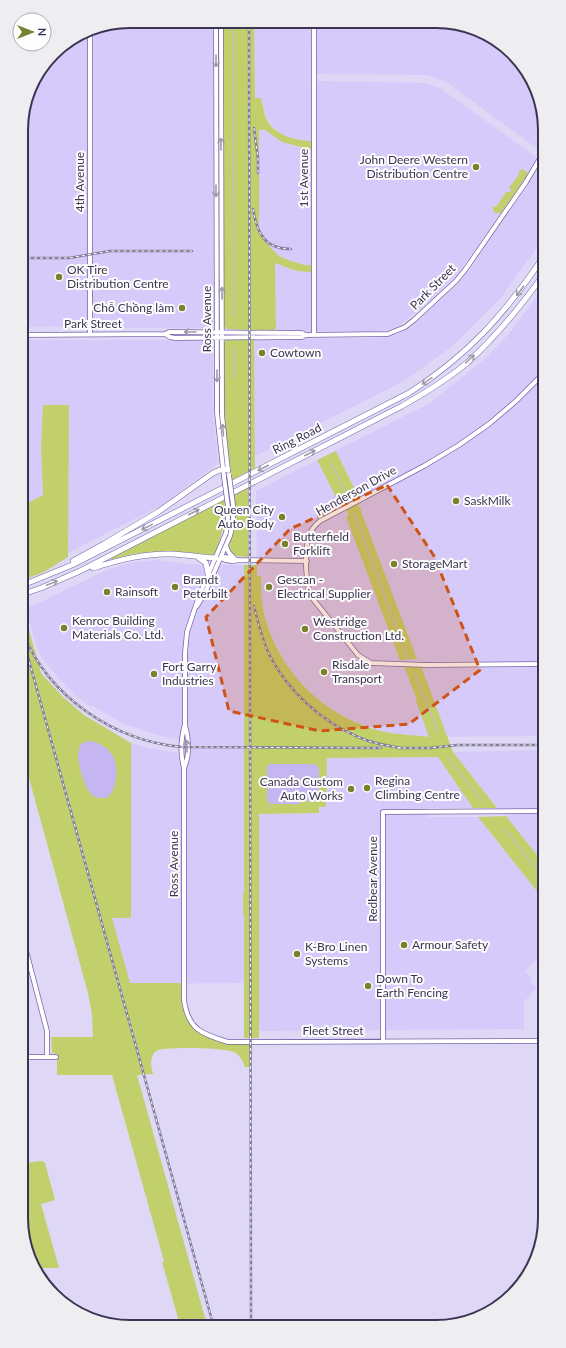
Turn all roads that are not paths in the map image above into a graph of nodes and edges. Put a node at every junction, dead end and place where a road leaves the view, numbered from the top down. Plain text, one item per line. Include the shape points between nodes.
1 (216, 28) edge
2 (221, 28) edge
3 (314, 28) edge
4 (90, 36) edge
5 (538, 162) edge
6 (538, 265) edge
7 (538, 282) edge
8 (219, 332) junction
9 (90, 334) junction
10 (165, 334) junction
11 (28, 335) edge
12 (305, 335) junction
13 (314, 335) junction
14 (219, 337) junction
15 (538, 379) edge
16 (226, 469) junction
17 (226, 546) junction
18 (198, 557) junction
19 (218, 558) junction
20 (236, 559) junction
21 (306, 561) junction
22 (80, 571) junction
23 (208, 574) junction
24 (46, 576) junction
25 (28, 583) edge
26 (28, 592) edge
27 (194, 610) junction
28 (538, 664) edge
29 (538, 811) edge
30 (28, 958) edge
31 (184, 961) joint
32 (383, 1041) junction
33 (538, 1041) edge
34 (28, 1057) edge
35 (47, 1057) junction
36 (56, 1057) dead end

1 -> 8 street, Ross Avenue
8 -> 2 street, Ross Avenue
3 - 13 street, 1st Avenue
4 - 9 street, 4th Avenue
5 - 13 street, Park Street via 465,270 405,327 388,334
6 -> 24 highway, Ring Road via 521,290 477,339 454,361 409,393 72,566
22 -> 7 highway, Ring Road via 402,406 435,386 467,362 502,328
8 -> 10 street, Park Street
8 - 12 street, Park Street
8 - 14 street, Ross Avenue
9 - 10 street, Park Street
9 - 11 street, Park Street
10 - 14 street, Park Street via 170,338
12 - 13 street, Park Street
12 - 14 street, Park Street
14 - 16 street, Ross Avenue via 217,413
15 - 21 street, Henderson Drive via 489,424 459,445 320,521 308,537
16 - 17 street, Ross Avenue, bridge via 233,505 233,523
16 - 19 street, Ross Avenue, bridge via 224,477 228,518
16 - 24 highway via 213,473 158,512
17 - 19 street, Ross Avenue
17 - 20 street
18 - 19 highway
18 - 22 highway via 172,554 137,556
18 - 23 highway via 206,563
19 - 20 street via 234,561
19 - 23 street, Ross Avenue
19 - 27 street, Ross Avenue via 203,598
20 - 21 street
21 - 28 street, Henderson Drive via 308,590 313,599 358,655 370,663
26 -> 22 highway, Ring Road
23 - 27 street, Ross Avenue
24 - 25 highway, Ring Road
27 - 31 street, Ross Avenue via 185,646 185,724 182,733
29 - 32 street, Redbear Avenue via 383,812
30 - 35 street via 48,1031
31 - 32 street, Fleet Street via 184,1000 188,1018 195,1028 210,1037 228,1042
32 - 33 street, Fleet Street
34 - 35 street
35 - 36 street

